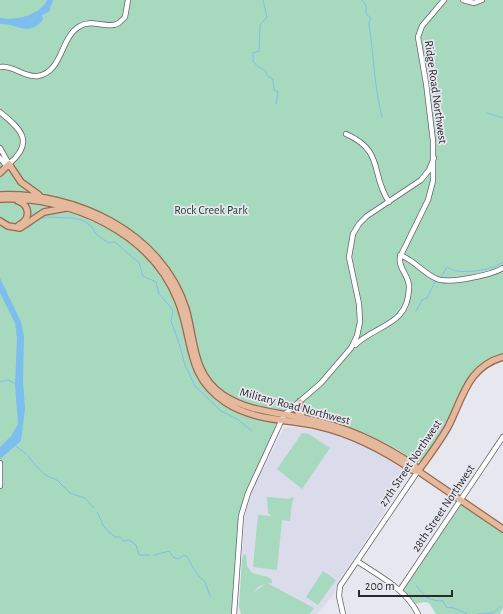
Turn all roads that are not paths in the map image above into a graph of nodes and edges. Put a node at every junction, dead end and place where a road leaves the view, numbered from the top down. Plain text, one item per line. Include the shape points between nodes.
1 (128, 0) edge
2 (444, 0) edge
3 (463, 0) edge
4 (482, 0) edge
5 (0, 67) edge
6 (0, 112) edge
7 (346, 134) dead end
8 (0, 148) edge
9 (0, 158) edge
10 (434, 158) junction
11 (9, 164) junction
12 (0, 173) edge
13 (423, 178) junction
14 (432, 182) junction
15 (3, 197) edge
16 (47, 198) junction
17 (13, 199) junction
18 (389, 202) junction
19 (72, 209) junction
20 (0, 221) edge
21 (13, 227) junction
22 (400, 255) junction
23 (503, 268) edge
24 (359, 330) junction
25 (367, 335) junction
26 (351, 348) junction
27 (503, 357) edge
28 (300, 402) junction
29 (283, 418) junction
30 (303, 418) junction
31 (503, 437) edge
32 (0, 464) edge
33 (418, 471) junction
34 (0, 486) edge
35 (461, 500) junction
36 (503, 529) edge
37 (357, 561) junction
38 (400, 590) junction
39 (234, 614) edge
40 (343, 614) edge
41 (418, 614) edge

1 - 5 street via 125,17 119,23 106,25 90,22 75,30 50,72 31,76 8,67
2 - 10 street, Ridge Road Northwest via 422,25 418,38
3 - 4 street via 475,3
6 - 11 street via 17,126 23,136 21,151
7 - 18 street via 357,139 370,151 376,163 380,185
8 - 11 street
9 - 11 street via 5,164
10 - 13 street
10 - 14 street, Ridge Road Northwest
11 - 12 main road
11 - 16 main road via 23,184
13 - 14 street
13 - 18 street
14 - 22 street, Ridge Road Northwest via 428,200
15 - 16 main road, Military Road Northwest
15 - 17 main road, Military Road Northwest
16 - 29 main road, Military Road Northwest via 77,205 103,216 141,243 162,264 176,286 187,314 196,359 210,383 236,403
17 - 19 main road, Military Road Northwest via 39,201
17 - 21 main road via 24,204 28,213 24,223
18 - 24 street via 362,221 350,242 349,257 359,300
19 - 21 main road via 51,210 42,213 26,226
19 - 29 main road, Military Road Northwest via 115,229 139,247 158,267 184,318 196,370 212,393 245,412
20 - 21 main road
22 - 23 street via 442,280 468,278
22 - 25 street via 400,265 409,284 405,308 395,321
24 - 25 street
24 - 26 street
25 - 26 street
26 - 28 street
27 - 33 main road, 27th Street Northwest via 486,364 474,374 447,428
28 - 29 street
28 - 30 main road via 297,410
29 - 30 main road, Military Road Northwest
29 - 33 main road, Military Road Northwest via 342,433
29 - 39 street via 243,507
30 - 33 main road, Military Road Northwest via 333,426 376,443 412,464
31 - 35 street, 28th Street Northwest
32 - 34 street
33 - 35 main road, Military Road Northwest
33 - 37 street, 27th Street Northwest
35 - 36 main road, Military Road Northwest
35 - 38 street, 28th Street Northwest
37 - 38 street
37 - 40 street, 27th Street Northwest via 339,589
38 - 41 street

